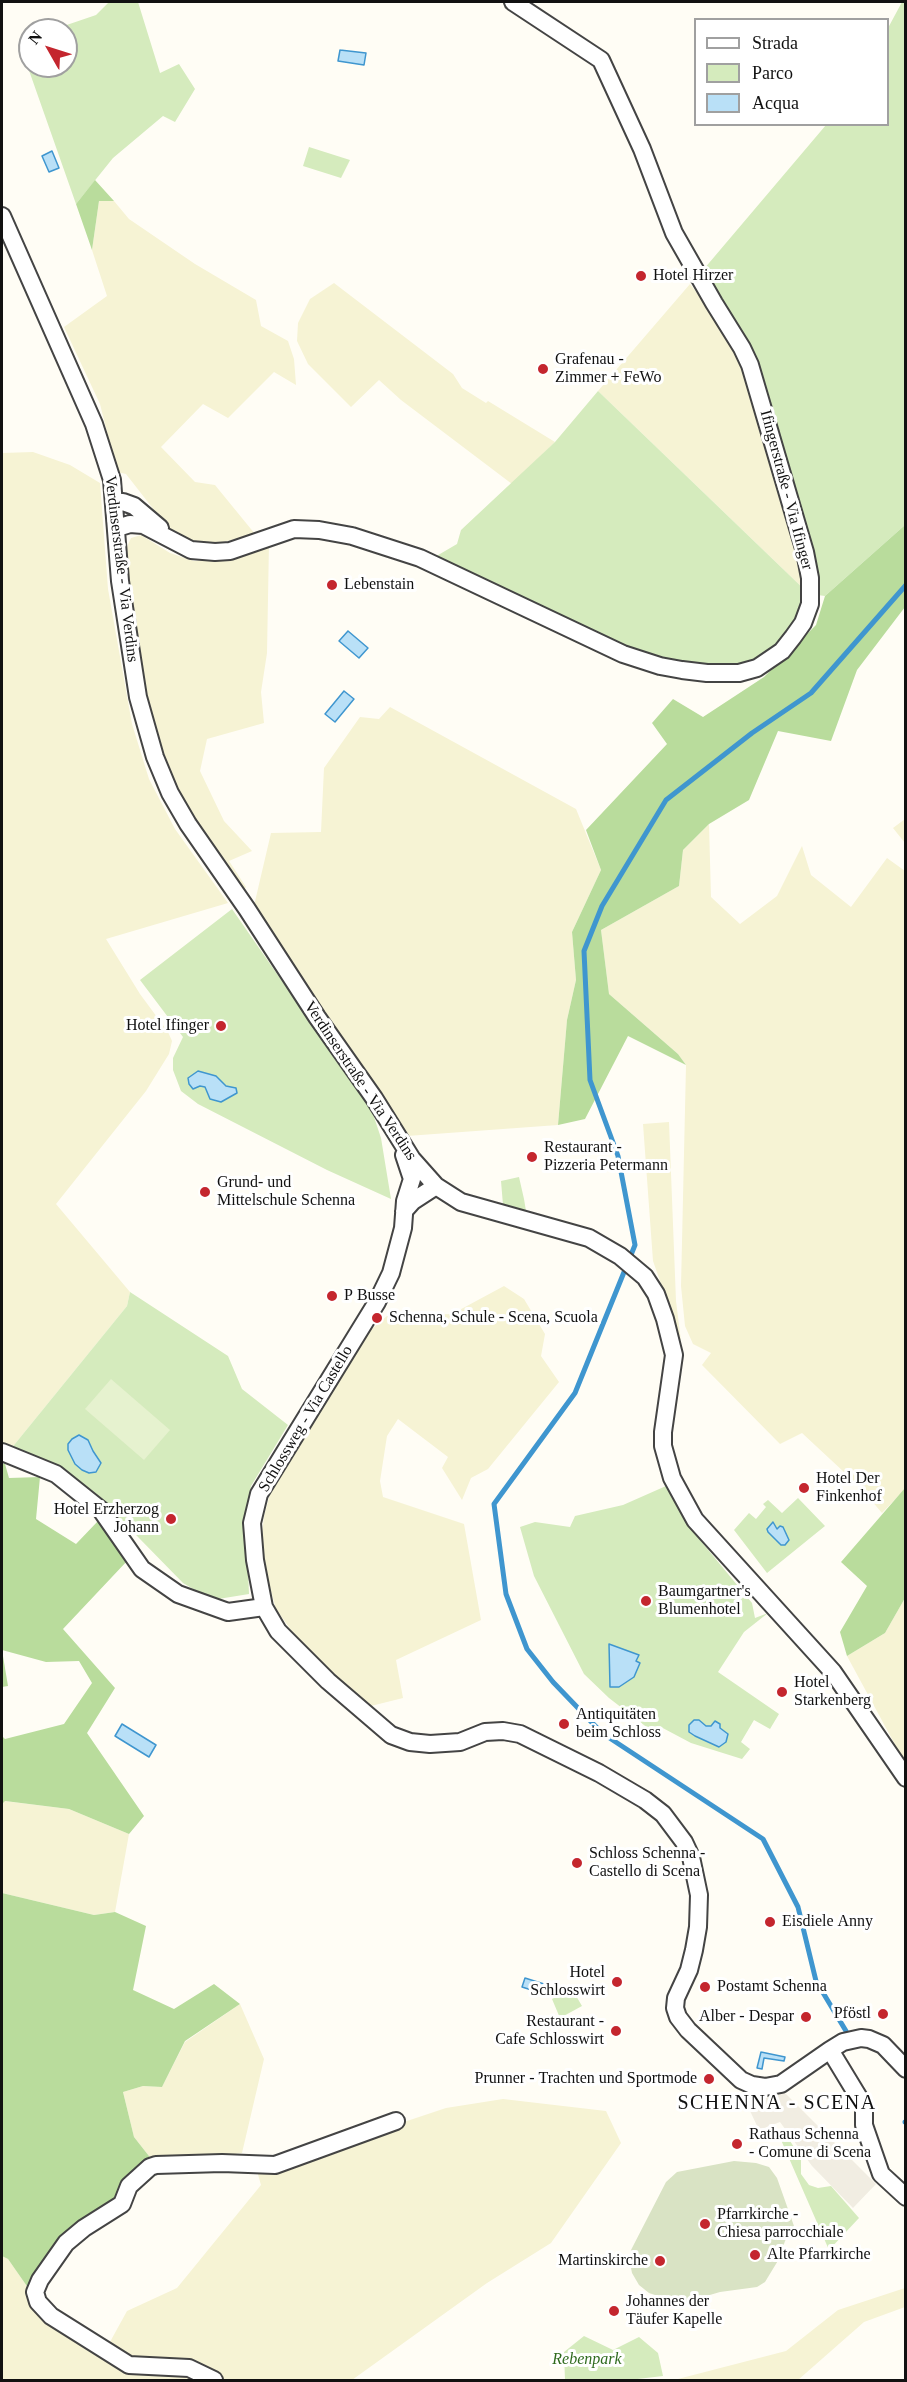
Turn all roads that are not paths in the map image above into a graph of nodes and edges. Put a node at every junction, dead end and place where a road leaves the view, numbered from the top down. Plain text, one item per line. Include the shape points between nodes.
1 (513, 2) edge
2 (2, 216) edge
3 (114, 502) junction
4 (117, 528) junction
5 (168, 538) junction
6 (391, 1127) junction
7 (436, 1186) junction
8 (404, 1212) junction
9 (2, 1452) edge
10 (264, 1607) junction
11 (906, 1778) edge
12 (837, 2046) junction
13 (906, 2069) edge
14 (396, 2121) dead end
15 (906, 2198) edge
16 (214, 2380) edge

1 - 5 street, Ifingerstraße - Via Ifinger via 601,60 642,149 674,233 742,348 760,396 805,552 810,604 803,623 782,651 757,668 740,673 690,671 623,654 420,558 352,536 294,529 230,551 215,552 190,550
2 - 3 street, Verdinserstraße - Via Verdins via 94,424 112,480
3 - 4 street, Verdinserstraße - Via Verdins
3 - 5 street, Ifingerstraße - Via Ifinger via 140,509
4 - 5 street, Ifingerstraße - Via Ifinger via 143,525
4 - 6 street, Verdinserstraße - Via Verdins via 120,581 138,697 170,793
6 - 7 street, Verdinserstraße - Via Verdins
6 - 8 street, Schlossweg - Via Castello via 412,1179
7 - 8 street
7 - 11 street, Verdinserstraße - Via Verdins via 461,1202 574,1232 602,1245 645,1276 656,1294 674,1355 663,1432 672,1478 695,1520 828,1666
8 - 10 street, Schlossweg - Via Castello via 391,1273 377,1302 259,1494 252,1523
9 - 10 street via 56,1474 101,1510 142,1569 177,1594 228,1611
10 - 12 street, Schlossweg - Via Castello via 278,1631 328,1682 391,1735 430,1744 460,1742 485,1732 520,1734 599,1773 663,1814 691,1857 699,1895 694,1950 675,2008 688,2030 741,2080 752,2085 781,2084
12 - 13 street via 861,2038 875,2041
12 - 15 street via 862,2102 864,2125 881,2174
14 - 16 street via 275,2164 150,2167 129,2186 122,2204 66,2242 40,2280 35,2292 38,2302 51,2316 121,2361 129,2365 189,2368

